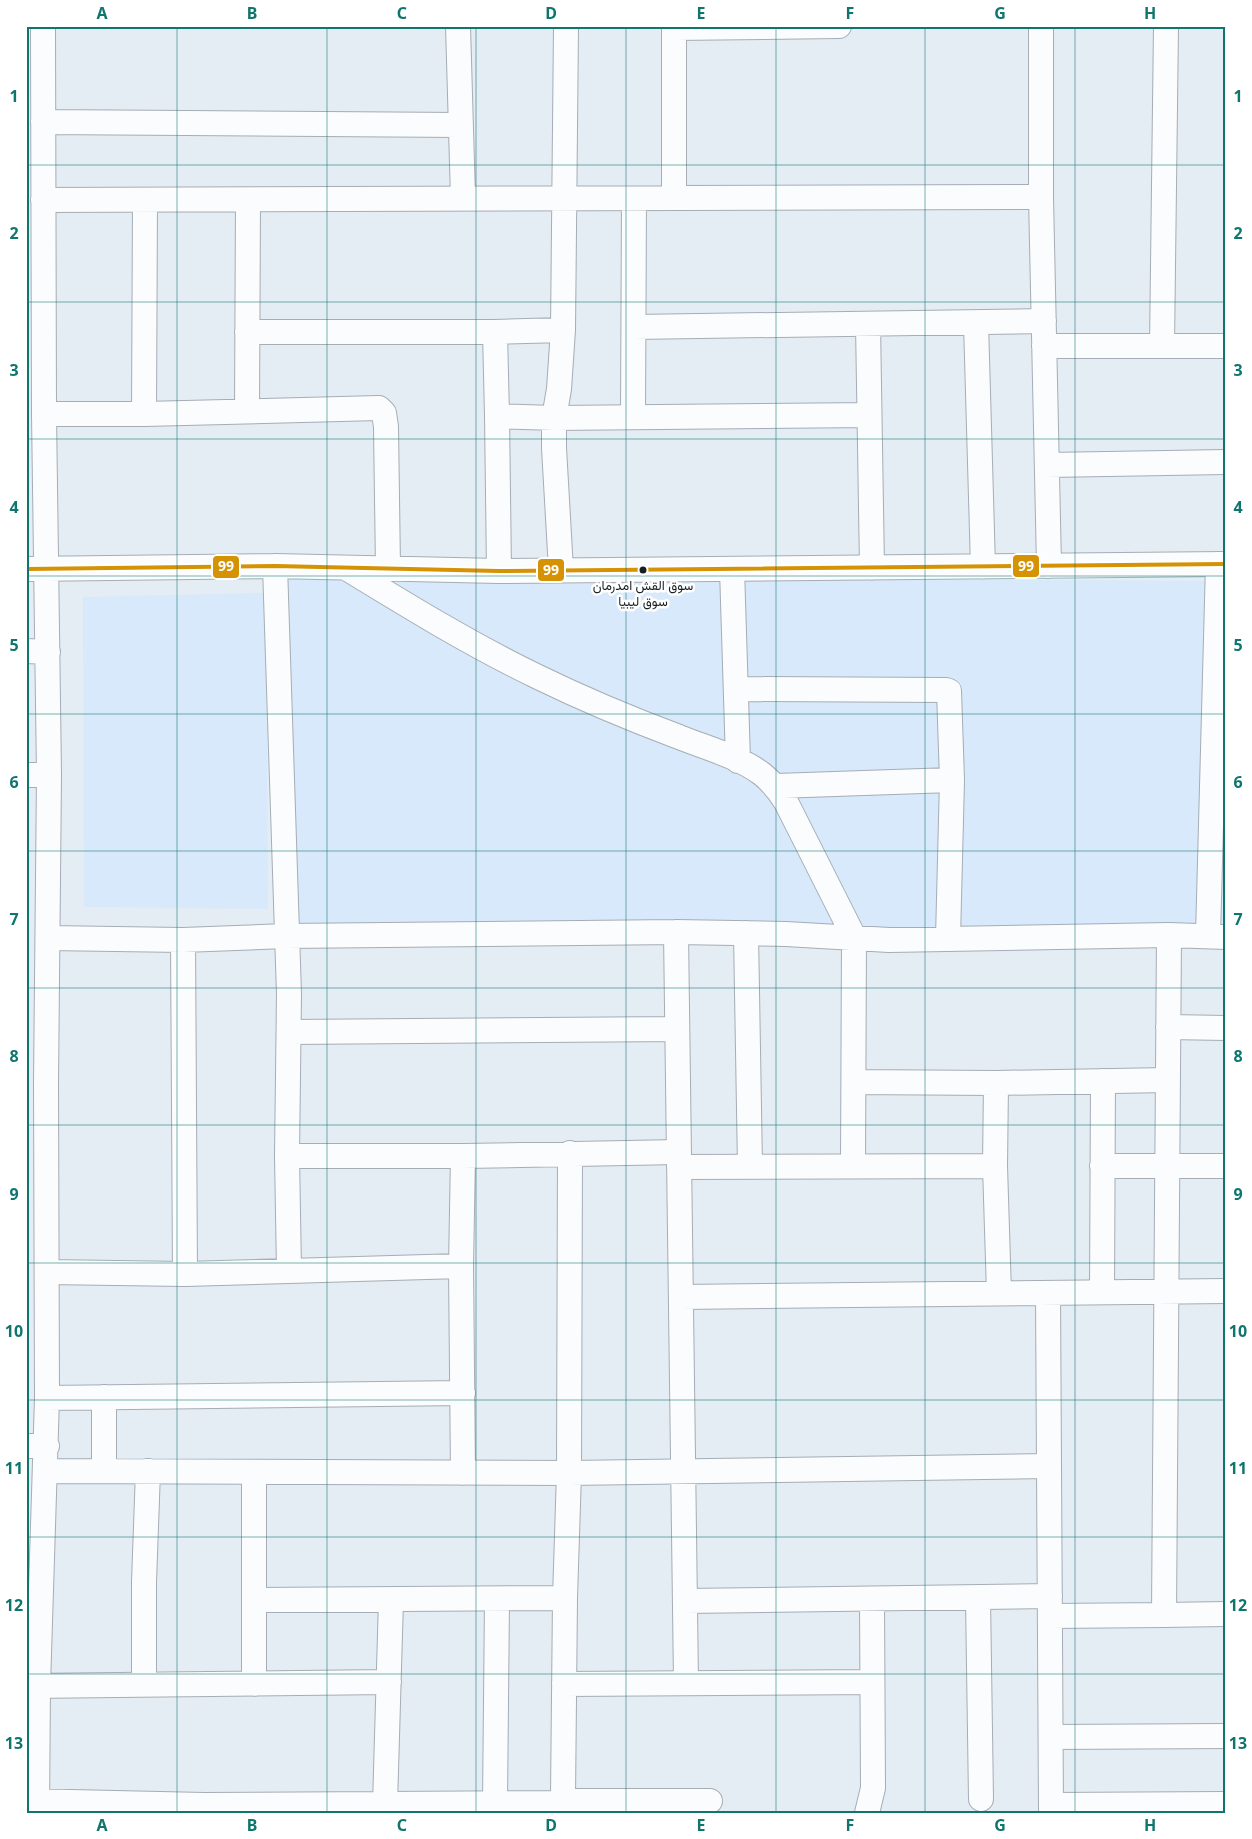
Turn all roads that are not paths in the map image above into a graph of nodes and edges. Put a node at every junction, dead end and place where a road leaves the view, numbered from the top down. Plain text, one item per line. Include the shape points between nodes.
1 (43, 26) edge
2 (458, 26) edge
3 (566, 26) edge
4 (839, 26) edge
5 (1041, 26) edge
6 (1166, 26) edge
7 (674, 27) edge
8 (37, 109) edge
9 (460, 124) junction
10 (1041, 197) junction
11 (463, 198) junction
12 (674, 198) junction
13 (564, 199) junction
14 (634, 199) junction
15 (144, 200) junction
16 (248, 200) junction
17 (37, 213) edge
18 (1044, 321) junction
19 (976, 322) junction
20 (868, 324) junction
21 (634, 327) junction
22 (563, 330) junction
23 (247, 332) junction
24 (495, 332) junction
25 (1044, 346) junction
26 (1162, 346) junction
27 (1226, 346) edge
28 (247, 411) junction
29 (44, 414) junction
30 (144, 414) junction
31 (869, 415) junction
32 (497, 416) junction
33 (633, 416) junction
34 (554, 418) junction
35 (1226, 462) edge
36 (1047, 465) junction
37 (1222, 564) edge
38 (275, 566) junction
39 (1049, 566) junction
40 (344, 567) junction
41 (983, 567) junction
42 (388, 568) junction
43 (872, 568) junction
44 (36, 569) edge
45 (732, 569) junction
46 (561, 570) junction
47 (498, 571) junction
48 (37, 651) edge
49 (736, 688) junction
50 (738, 761) junction
51 (38, 775) edge
52 (952, 780) junction
53 (776, 786) junction
54 (676, 932) junction
55 (746, 934) junction
56 (1169, 935) junction
57 (286, 936) junction
58 (854, 937) junction
59 (1217, 937) edge
60 (48, 938) junction
61 (948, 938) junction
62 (183, 940) junction
63 (1168, 1027) junction
64 (1226, 1028) edge
65 (677, 1029) junction
66 (289, 1032) junction
67 (1168, 1080) junction
68 (1102, 1081) junction
69 (854, 1082) junction
70 (36, 1083) edge
71 (996, 1083) junction
72 (570, 1153) junction
73 (288, 1156) junction
74 (463, 1156) junction
75 (679, 1160) junction
76 (853, 1166) junction
77 (995, 1166) junction
78 (1102, 1166) junction
79 (1168, 1166) junction
80 (1226, 1166) edge
81 (750, 1167) junction
82 (461, 1266) junction
83 (290, 1271) junction
84 (47, 1272) junction
85 (185, 1274) junction
86 (1165, 1291) junction
87 (1226, 1291) edge
88 (1102, 1292) junction
89 (998, 1293) junction
90 (1048, 1293) junction
91 (681, 1297) junction
92 (37, 1324) edge
93 (463, 1393) junction
94 (104, 1397) junction
95 (48, 1398) junction
96 (36, 1446) edge
97 (1049, 1466) junction
98 (46, 1471) junction
99 (104, 1471) junction
100 (148, 1471) junction
101 (254, 1473) junction
102 (463, 1473) junction
103 (569, 1473) junction
104 (683, 1473) junction
105 (565, 1598) junction
106 (978, 1598) junction
107 (254, 1600) junction
108 (390, 1600) junction
109 (497, 1600) junction
110 (872, 1600) junction
111 (685, 1601) junction
112 (1050, 1606) junction
113 (1226, 1614) edge
114 (1164, 1615) junction
115 (389, 1682) junction
116 (686, 1682) junction
117 (872, 1682) junction
118 (144, 1684) junction
119 (254, 1684) junction
120 (564, 1684) junction
121 (32, 1686) edge
122 (1226, 1736) edge
123 (1051, 1737) junction
124 (981, 1799) dead end
125 (710, 1800) dead end
126 (561, 1801) junction
127 (495, 1803) junction
128 (1226, 1804) edge
129 (34, 1805) edge
130 (385, 1805) junction
131 (1051, 1809) edge
132 (867, 1813) edge

1 - 8 street
2 - 9 street
3 - 13 street
4 - 7 street
5 - 10 street
6 - 26 street
7 - 12 street
8 - 9 street
8 - 17 street
9 - 11 street
10 - 12 street
10 - 18 street
11 - 13 street
11 - 16 street
12 - 14 street
13 - 14 street
13 - 22 street
14 - 21 street
15 - 16 street
15 - 17 street
15 - 30 street
16 - 23 street
17 - 29 street
18 - 19 street
18 - 25 street
19 - 20 street
19 - 41 street
20 - 21 street
20 - 31 street
21 - 33 street
22 - 24 street
22 - 34 street
23 - 24 street
23 - 28 street
24 - 32 street
25 - 26 street
25 - 36 street
26 - 27 street
28 - 30 street
28 - 42 street via 382,410 386,427
29 - 30 street
29 - 44 street
31 - 33 street
31 - 43 street
32 - 34 street
32 - 47 street
33 - 34 street
34 - 46 street
35 - 36 street
36 - 39 street
37 - 39 street
37 - 59 street
38 - 40 street
38 - 44 street
38 - 57 street
39 - 41 street
40 - 42 street
40 - 50 street via 441,626 538,677
41 - 43 street
42 - 47 street
43 - 45 street
44 - 48 street
45 - 46 street
45 - 49 street
46 - 47 street
48 - 51 street
49 - 50 street
49 - 52 street via 949,691
50 - 53 street via 761,773
51 - 60 street
52 - 53 street
52 - 61 street
53 - 58 street
54 - 55 street
54 - 57 street
54 - 65 street
55 - 58 street
55 - 81 street
56 - 59 street
56 - 61 street
56 - 63 street
57 - 62 street
57 - 66 street
58 - 61 street via 889,940
58 - 69 street
60 - 62 street
60 - 70 street
62 - 85 street
63 - 64 street
63 - 67 street
65 - 66 street
65 - 75 street
66 - 73 street
67 - 68 street
67 - 79 street
68 - 71 street
68 - 78 street
69 - 71 street
69 - 76 street
70 - 84 street
71 - 77 street
72 - 74 street
72 - 75 street
72 - 103 street
73 - 74 street
73 - 83 street
74 - 82 street
75 - 81 street
75 - 91 street
76 - 77 street
76 - 81 street
77 - 89 street
78 - 79 street
78 - 88 street
79 - 80 street
79 - 86 street
82 - 83 street
82 - 93 street
83 - 85 street
84 - 85 street
84 - 92 street
86 - 87 street
86 - 88 street
86 - 114 street
88 - 90 street
89 - 90 street
89 - 91 street
90 - 97 street
91 - 104 street
92 - 95 street
93 - 94 street
93 - 102 street
94 - 95 street
94 - 99 street
95 - 96 street
96 - 98 street
97 - 104 street
97 - 112 street
98 - 99 street
98 - 121 street
99 - 100 street
100 - 101 street
100 - 118 street
101 - 102 street
101 - 107 street
102 - 103 street
103 - 104 street
103 - 105 street
104 - 111 street
105 - 109 street
105 - 120 street
106 - 110 street
106 - 112 street
106 - 124 street
107 - 108 street
107 - 119 street
108 - 109 street
108 - 115 street
109 - 127 street
110 - 111 street
110 - 117 street
111 - 116 street
112 - 114 street
112 - 123 street
113 - 114 street
115 - 119 street
115 - 130 street
116 - 117 street
116 - 120 street
117 - 132 street via 873,1788
118 - 119 street
118 - 121 street
120 - 126 street
121 - 129 street
122 - 123 street
123 - 131 street
125 - 126 street
126 - 127 street
127 - 130 street
128 - 131 street
129 - 130 street

